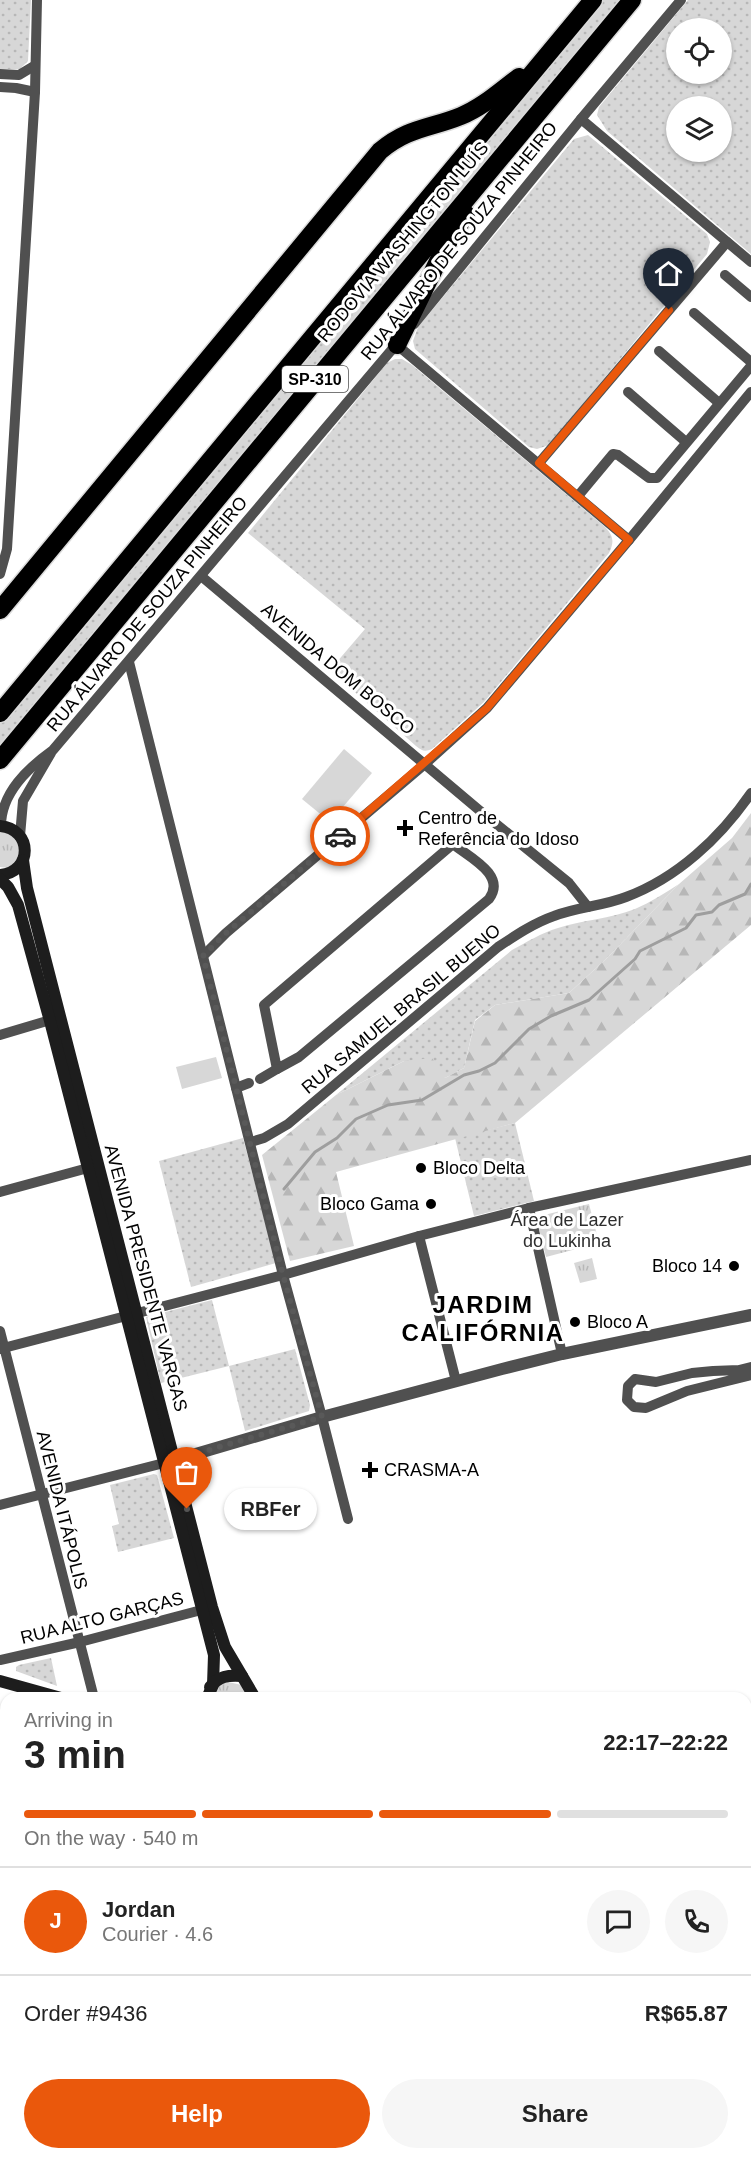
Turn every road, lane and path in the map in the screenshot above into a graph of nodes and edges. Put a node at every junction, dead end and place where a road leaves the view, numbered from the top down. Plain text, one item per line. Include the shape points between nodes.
1 (38, 0) edge
2 (593, 0) edge
3 (632, 0) edge
4 (681, 0) edge
5 (544, 58) junction
6 (34, 66) junction
7 (0, 74) edge
8 (0, 87) edge
9 (34, 92) junction
10 (581, 118) junction
11 (527, 126) junction
12 (727, 242) junction
13 (751, 262) edge
14 (725, 275) dead end
15 (751, 297) edge
16 (694, 313) dead end
17 (397, 345) junction
18 (659, 351) dead end
19 (751, 364) edge
20 (628, 392) dead end
21 (751, 392) edge
22 (719, 403) junction
23 (686, 442) junction
24 (539, 463) junction
25 (578, 495) junction
26 (629, 540) junction
27 (0, 574) edge
28 (201, 576) junction
29 (0, 610) edge
30 (129, 662) junction
31 (0, 713) edge
32 (53, 750) junction
33 (0, 760) edge
34 (425, 764) junction
35 (751, 793) edge
36 (1, 826) edge
37 (20, 836) junction
38 (23, 860) junction
39 (0, 877) edge
40 (588, 907) junction
41 (203, 956) junction
42 (55, 1019) junction
43 (0, 1035) edge
44 (277, 1069) junction
45 (236, 1088) junction
46 (251, 1142) junction
47 (751, 1160) edge
48 (88, 1168) junction
49 (0, 1192) edge
50 (529, 1208) junction
51 (419, 1236) junction
52 (283, 1275) junction
53 (132, 1315) junction
54 (751, 1315) edge
55 (0, 1331) edge
56 (2, 1348) edge
57 (562, 1354) junction
58 (751, 1367) edge
59 (743, 1374) edge
60 (456, 1381) junction
61 (322, 1417) junction
62 (170, 1461) junction
63 (41, 1495) junction
64 (0, 1505) edge
65 (348, 1519) dead end
66 (207, 1608) junction
67 (80, 1642) junction
68 (0, 1660) edge
69 (242, 1676) junction
70 (0, 1681) edge
71 (213, 1685) junction
72 (39, 1692) edge
73 (92, 1692) edge
74 (207, 1692) edge
75 (210, 1692) edge
76 (251, 1692) edge

1 - 6 street
2 - 5 highway, RODOVIA WASHINGTON LUÍS / SP-310
3 - 11 highway, RODOVIA WASHINGTON LUÍS / SP-310
4 - 10 street, RUA ÁLVARO DE SOUZA PINHEIRO
5 - 29 highway via 482,106 415,129 395,138 380,151
5 - 31 highway, RODOVIA WASHINGTON LUÍS / SP-310
6 - 7 street via 19,75
6 - 9 street
8 - 9 street
9 - 27 street via 7,549
10 - 12 street
10 - 17 street, RUA ÁLVARO DE SOUZA PINHEIRO
11 - 17 highway via 451,236
11 - 33 highway, RODOVIA WASHINGTON LUÍS / SP-310
12 - 13 street
12 - 24 street
14 - 15 street
16 - 19 street
17 - 24 street
17 - 28 street, RUA ÁLVARO DE SOUZA PINHEIRO
18 - 22 street
19 - 22 street
20 - 23 street
21 - 26 street
22 - 23 street
23 - 25 street via 653,479 613,454
24 - 25 street
25 - 26 street
26 - 34 street via 487,708
28 - 30 street, RUA ÁLVARO DE SOUZA PINHEIRO
28 - 34 street, AVENIDA DOM BOSCO
30 - 32 street, RUA ÁLVARO DE SOUZA PINHEIRO
30 - 41 street
32 - 36 street, RUA ÁLVARO DE SOUZA PINHEIRO via 14,787 4,805
32 - 37 street, RUA ÁLVARO DE SOUZA PINHEIRO via 23,801
34 - 40 street, AVENIDA DOM BOSCO via 569,883
34 - 41 street
35 - 40 street, RUA SAMUEL BRASIL BUENO via 707,846 668,876 625,898
36 - 37 main road
37 - 38 main road, AVENIDA PRESIDENTE VARGAS
38 - 39 main road via 12,872
38 - 42 main road, AVENIDA PRESIDENTE VARGAS
39 - 42 main road, AVENIDA PRESIDENTE VARGAS via 18,905
40 - 46 street, RUA SAMUEL BRASIL BUENO via 555,915 498,947 288,1124
41 - 45 street
42 - 43 street
42 - 48 main road, AVENIDA PRESIDENTE VARGAS
42 - 53 main road, AVENIDA PRESIDENTE VARGAS
44 - 44 street via 299,1057 489,899 494,882 489,872 453,844 264,1005
44 - 45 street
45 - 46 street
46 - 52 street
47 - 50 street
48 - 49 street
48 - 53 main road, AVENIDA PRESIDENTE VARGAS
50 - 51 street
50 - 57 street
51 - 52 street
51 - 60 street
52 - 53 street
52 - 61 street
53 - 56 street
53 - 62 main road, AVENIDA PRESIDENTE VARGAS
54 - 57 street
55 - 56 street, AVENIDA ITÁPOLIS
56 - 63 street, AVENIDA ITÁPOLIS
57 - 60 street
58 - 59 street
59 - 59 street via 713,1371 656,1382 635,1379 628,1386 627,1400 634,1407 646,1408
60 - 61 street
61 - 62 street
61 - 65 street
62 - 63 street
62 - 66 main road, AVENIDA PRESIDENTE VARGAS
63 - 64 street
63 - 67 street, AVENIDA ITÁPOLIS
66 - 67 street, RUA ALTO GARÇAS
66 - 69 main road, AVENIDA PRESIDENTE VARGAS
66 - 71 main road, AVENIDA PRESIDENTE VARGAS via 214,1655
67 - 68 street, RUA ALTO GARÇAS
67 - 73 street, AVENIDA ITÁPOLIS
69 - 71 main road via 218,1679
69 - 76 main road, AVENIDA PRESIDENTE VARGAS
70 - 72 main road
71 - 74 main road
71 - 75 main road, AVENIDA PRESIDENTE VARGAS

